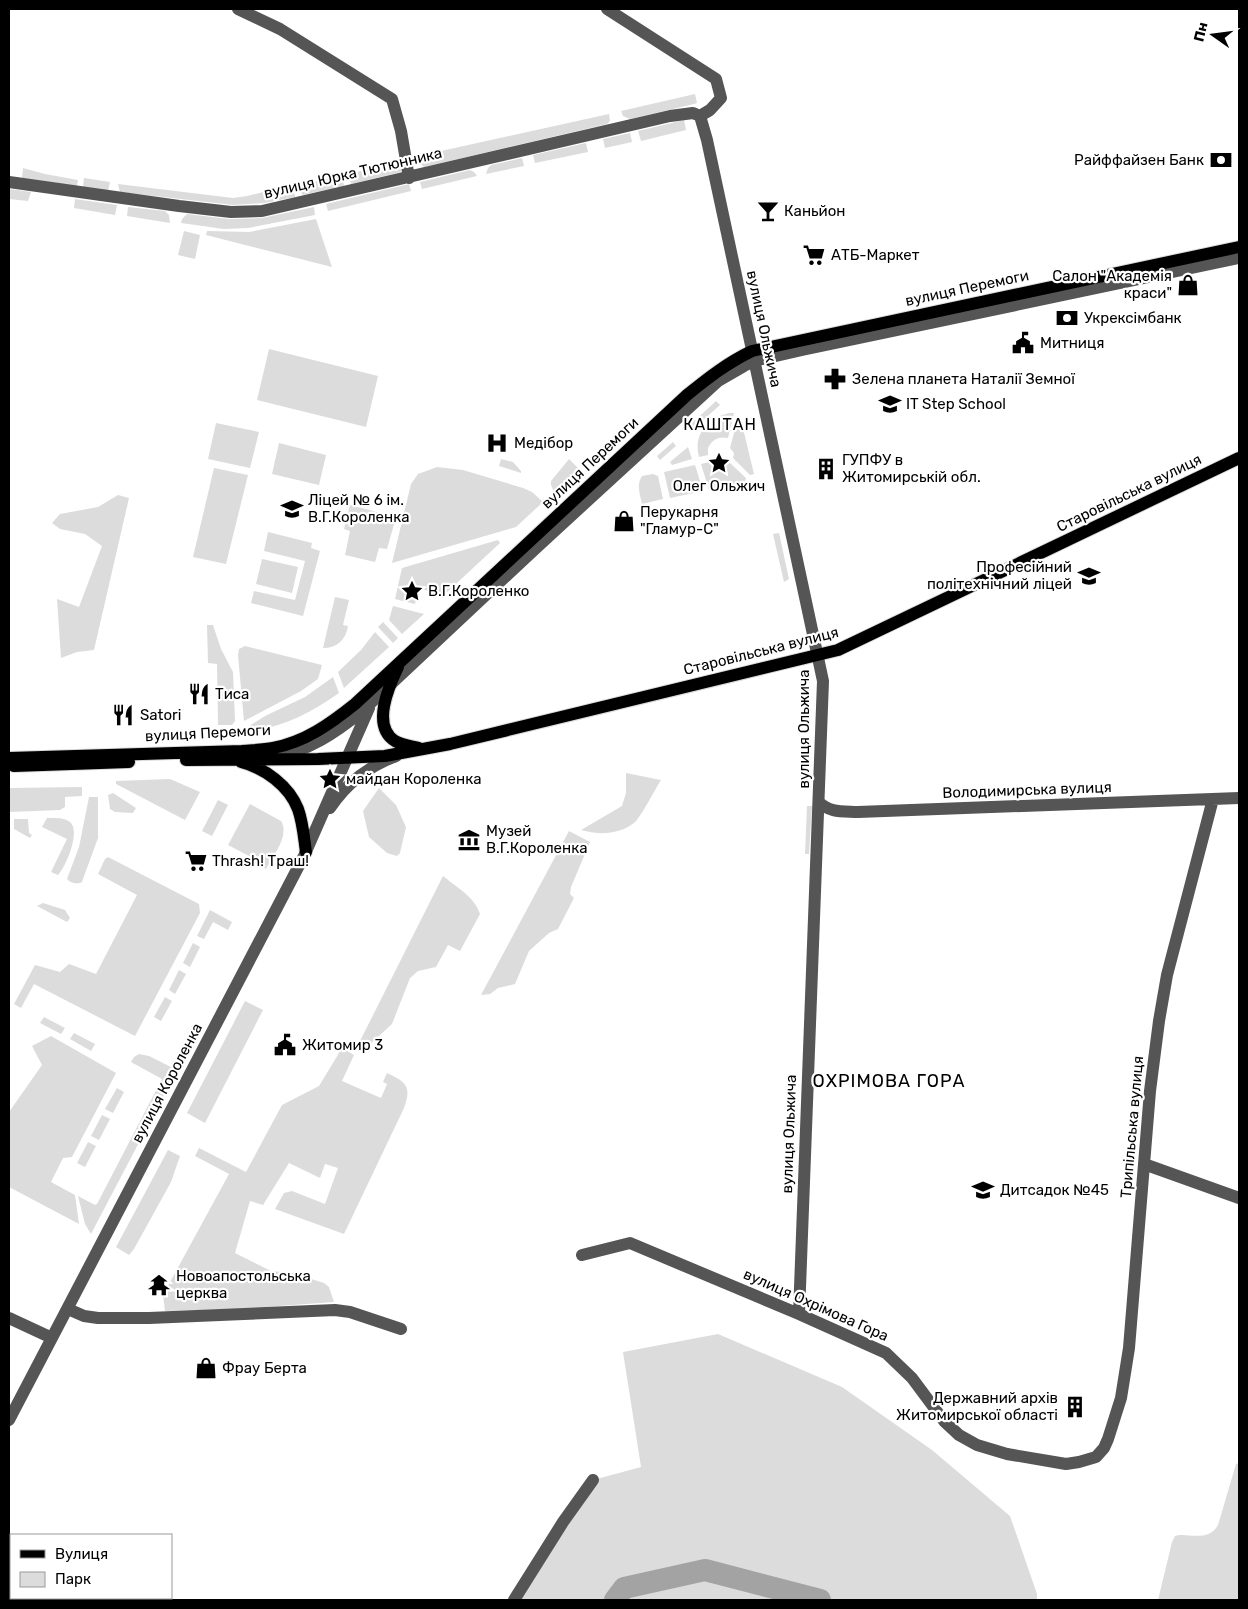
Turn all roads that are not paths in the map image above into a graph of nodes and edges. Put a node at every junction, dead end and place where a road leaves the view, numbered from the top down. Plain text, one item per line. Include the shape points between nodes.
1 (238, 9) edge
2 (607, 9) edge
3 (700, 116) junction
4 (409, 178) junction
5 (9, 182) edge
6 (1239, 247) edge
7 (1239, 258) edge
8 (753, 356) junction
9 (1239, 458) edge
10 (819, 655) junction
11 (401, 660) junction
12 (389, 685) junction
13 (371, 703) junction
14 (424, 749) junction
15 (399, 754) junction
16 (9, 758) edge
17 (347, 758) junction
18 (257, 759) junction
19 (234, 760) junction
20 (9, 766) edge
21 (1239, 798) edge
22 (1213, 799) junction
23 (819, 802) junction
24 (316, 828) junction
25 (306, 852) junction
26 (1144, 1164) junction
27 (1239, 1198) edge
28 (582, 1255) dead end
29 (68, 1308) junction
30 (799, 1314) junction
31 (9, 1318) edge
32 (401, 1330) dead end
33 (52, 1338) junction
34 (9, 1420) edge
35 (1096, 1457) joint
36 (593, 1480) dead end
37 (514, 1600) edge

1 - 4 street via 280,29 392,99
2 - 3 street via 716,79 721,98
3 - 4 street, вулиця Юрка Тютюнника via 693,113 670,116
3 - 8 street, вулиця Ольжича
4 - 5 street, вулиця Юрка Тютюнника via 262,211 231,212 123,200
6 - 8 main road, вулиця Перемоги
7 - 8 street, вулиця Перемоги
8 - 10 street, вулиця Ольжича
8 - 11 main road, вулиця Перемоги via 722,367 687,395
8 - 12 street, вулиця Перемоги via 693,403
9 - 10 main road, Старовільська вулиця via 840,649
10 - 14 main road, Старовільська вулиця
10 - 23 street, вулиця Ольжича via 824,681
11 - 12 main road
11 - 13 street
11 - 16 main road, вулиця Перемоги via 334,721 293,743 242,751
12 - 13 street, вулиця Перемоги
12 - 14 main road via 383,711 389,735 394,741
13 - 17 street
13 - 18 street, вулиця Перемоги via 345,725 314,744
14 - 15 main road, Старовільська вулиця
15 - 17 main road, Старовільська вулиця
15 - 24 street via 357,778 332,804
17 - 18 main road
17 - 24 street, вулиця Короленка
18 - 19 main road
19 - 20 main road, вулиця Перемоги
19 - 25 main road via 268,774 290,795 301,821
21 - 22 street, Володимирська вулиця
22 - 23 street, Володимирська вулиця via 858,812 833,810
22 - 26 street, Трипільська вулиця via 1167,975 1155,1047
23 - 30 street, вулиця Ольжича
24 - 25 street, вулиця Короленка
25 - 29 street, вулиця Короленка
26 - 27 street
26 - 35 street, Трипільська вулиця via 1129,1348 1121,1398 1113,1428
28 - 30 street, вулиця Охрімова Гора via 630,1243
29 - 32 street via 84,1316 98,1318 335,1310
29 - 33 street, вулиця Короленка
30 - 35 street, вулиця Охрімова Гора via 886,1353 912,1378 951,1428 977,1445 1007,1454 1066,1464
31 - 33 street
33 - 34 street, вулиця Короленка
36 - 37 street

